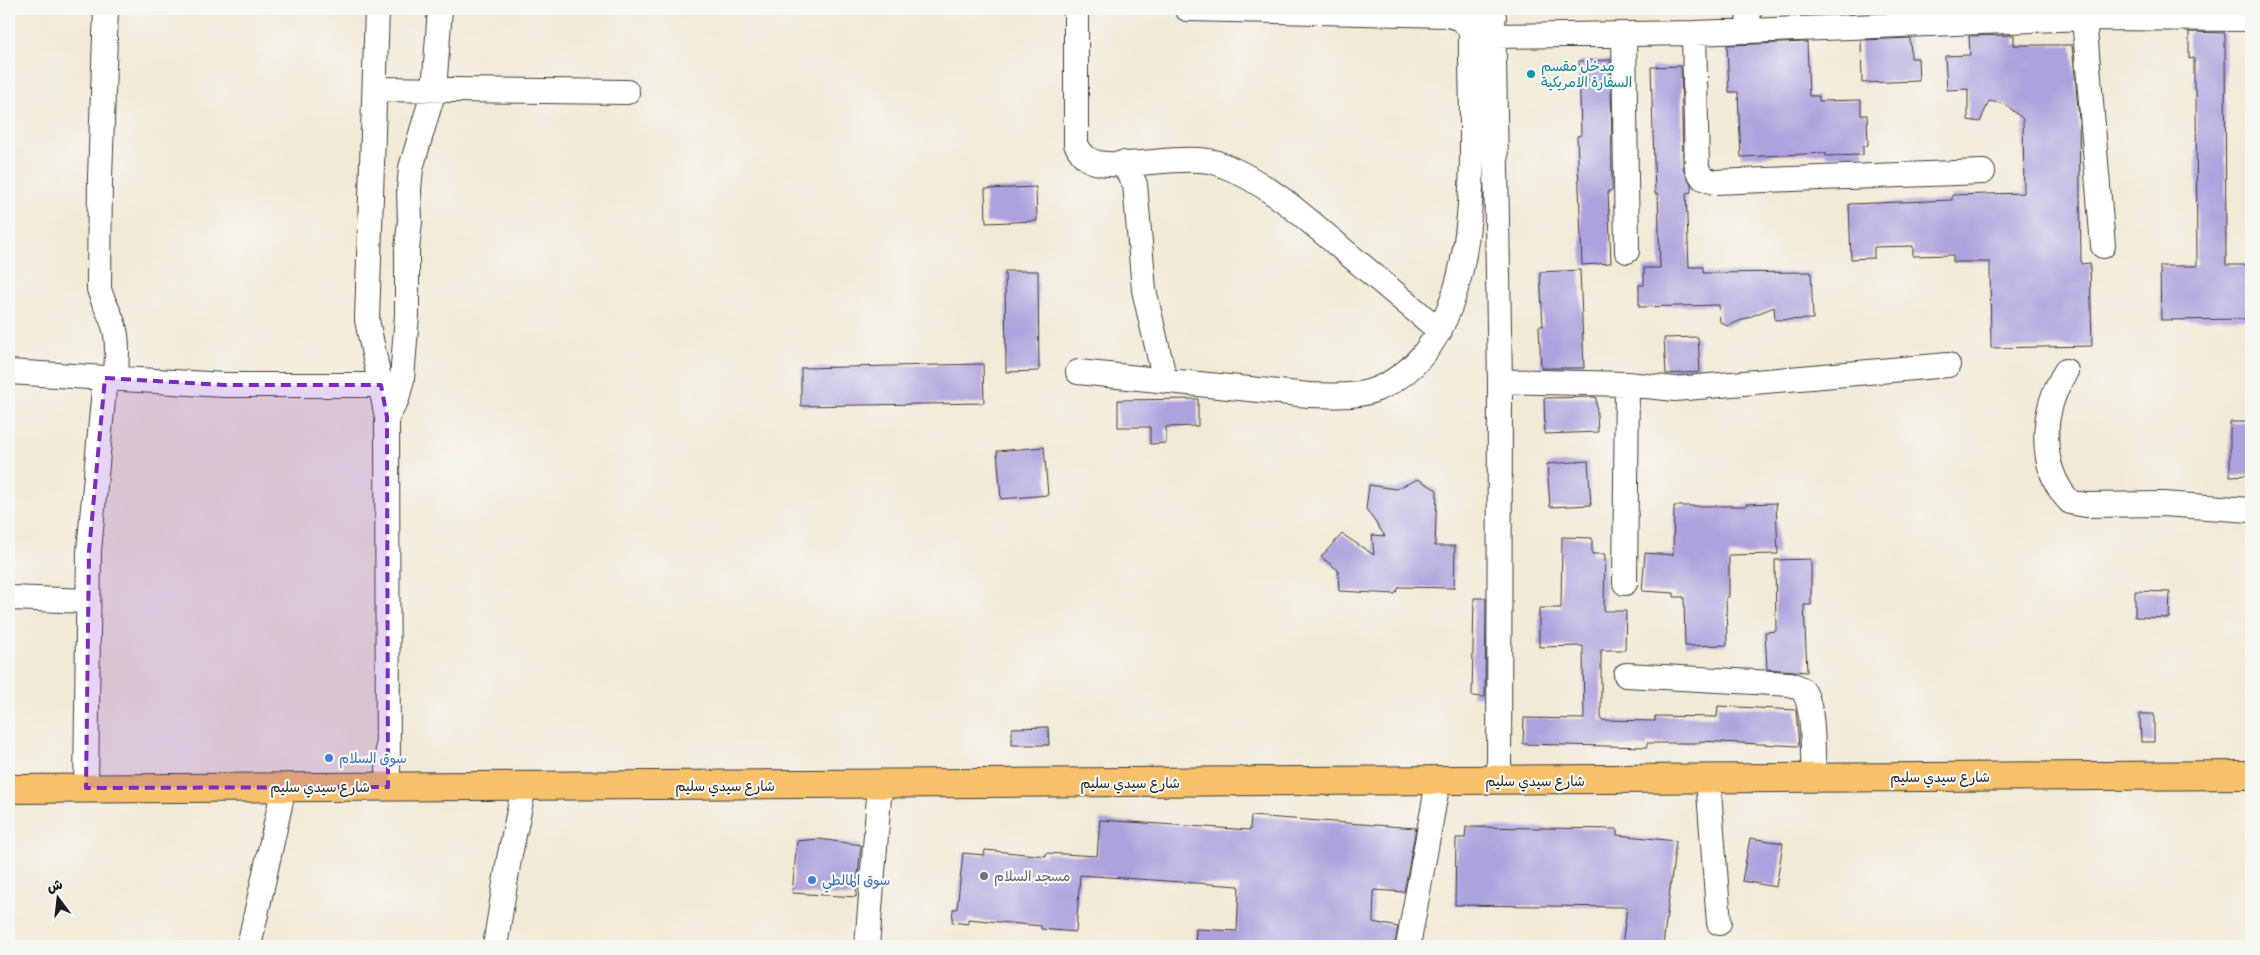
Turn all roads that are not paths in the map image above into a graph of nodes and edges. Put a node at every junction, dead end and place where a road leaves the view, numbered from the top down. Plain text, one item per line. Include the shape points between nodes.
1 (106, 9) edge
2 (377, 9) edge
3 (440, 9) edge
4 (1076, 9) edge
5 (1187, 9) edge
6 (2143, 14) edge
7 (1922, 17) edge
8 (2084, 18) junction
9 (2251, 19) edge
10 (1749, 20) edge
11 (1493, 21) edge
12 (1470, 30) junction
13 (1694, 33) junction
14 (1624, 34) junction
15 (375, 89) junction
16 (434, 90) junction
17 (627, 92) dead end
18 (1122, 162) junction
19 (1982, 172) dead end
20 (2103, 246) dead end
21 (1627, 251) dead end
22 (1440, 331) junction
23 (1948, 365) dead end
24 (2066, 371) dead end
25 (9, 372) edge
26 (1078, 372) dead end
27 (111, 378) junction
28 (1165, 381) junction
29 (1500, 381) junction
30 (1627, 384) junction
31 (381, 385) junction
32 (387, 417) junction
33 (2251, 510) edge
34 (1625, 583) dead end
35 (9, 598) edge
36 (88, 601) junction
37 (1626, 675) dead end
38 (2251, 775) edge
39 (1814, 778) junction
40 (1708, 779) junction
41 (1498, 781) junction
42 (1438, 782) junction
43 (880, 785) junction
44 (284, 787) junction
45 (388, 787) junction
46 (524, 787) junction
47 (86, 788) junction
48 (9, 789) edge
49 (1718, 923) dead end
50 (249, 946) edge
51 (495, 946) edge
52 (867, 946) edge
53 (1408, 946) edge

1 - 27 street via 99,289 116,333
2 - 15 street
3 - 16 street
4 - 18 street via 1076,144 1089,160
5 - 12 street via 1448,15 1462,19
6 - 8 street
6 - 9 street
7 - 8 street
7 - 10 street
8 - 20 street
10 - 13 street
11 - 12 street via 1477,22
11 - 14 street
11 - 29 street
12 - 22 street via 1472,198 1452,305
13 - 14 street
13 - 19 street via 1697,169 1703,178 1714,182
14 - 21 street
15 - 16 street
15 - 31 street via 367,320
16 - 17 street
16 - 32 street via 412,168 402,379 397,399
18 - 22 street via 1193,159 1219,163 1253,181 1301,213
18 - 28 street via 1136,184 1144,290
22 - 28 street via 1416,364 1393,380 1364,392 1309,395
23 - 30 street via 1675,389
24 - 33 street via 2057,385 2045,428 2046,446 2056,480 2070,502
25 - 27 street
26 - 28 street
27 - 31 street via 224,385
27 - 36 street via 89,551
29 - 30 street
29 - 41 street
30 - 34 street
31 - 32 street
32 - 45 street
35 - 36 street
36 - 47 street
37 - 39 street via 1799,687 1810,713
38 - 39 main road, شارع سيدي سليم
39 - 40 main road, شارع سيدي سليم
40 - 41 main road, شارع سيدي سليم
40 - 49 street
41 - 42 main road, شارع سيدي سليم
42 - 43 main road, شارع سيدي سليم
42 - 53 street
43 - 46 main road, شارع سيدي سليم
43 - 52 street
44 - 45 main road, شارع سيدي سليم
44 - 47 main road, شارع سيدي سليم
44 - 50 street
45 - 46 main road, شارع سيدي سليم
46 - 51 street
47 - 48 main road, شارع سيدي سليم

